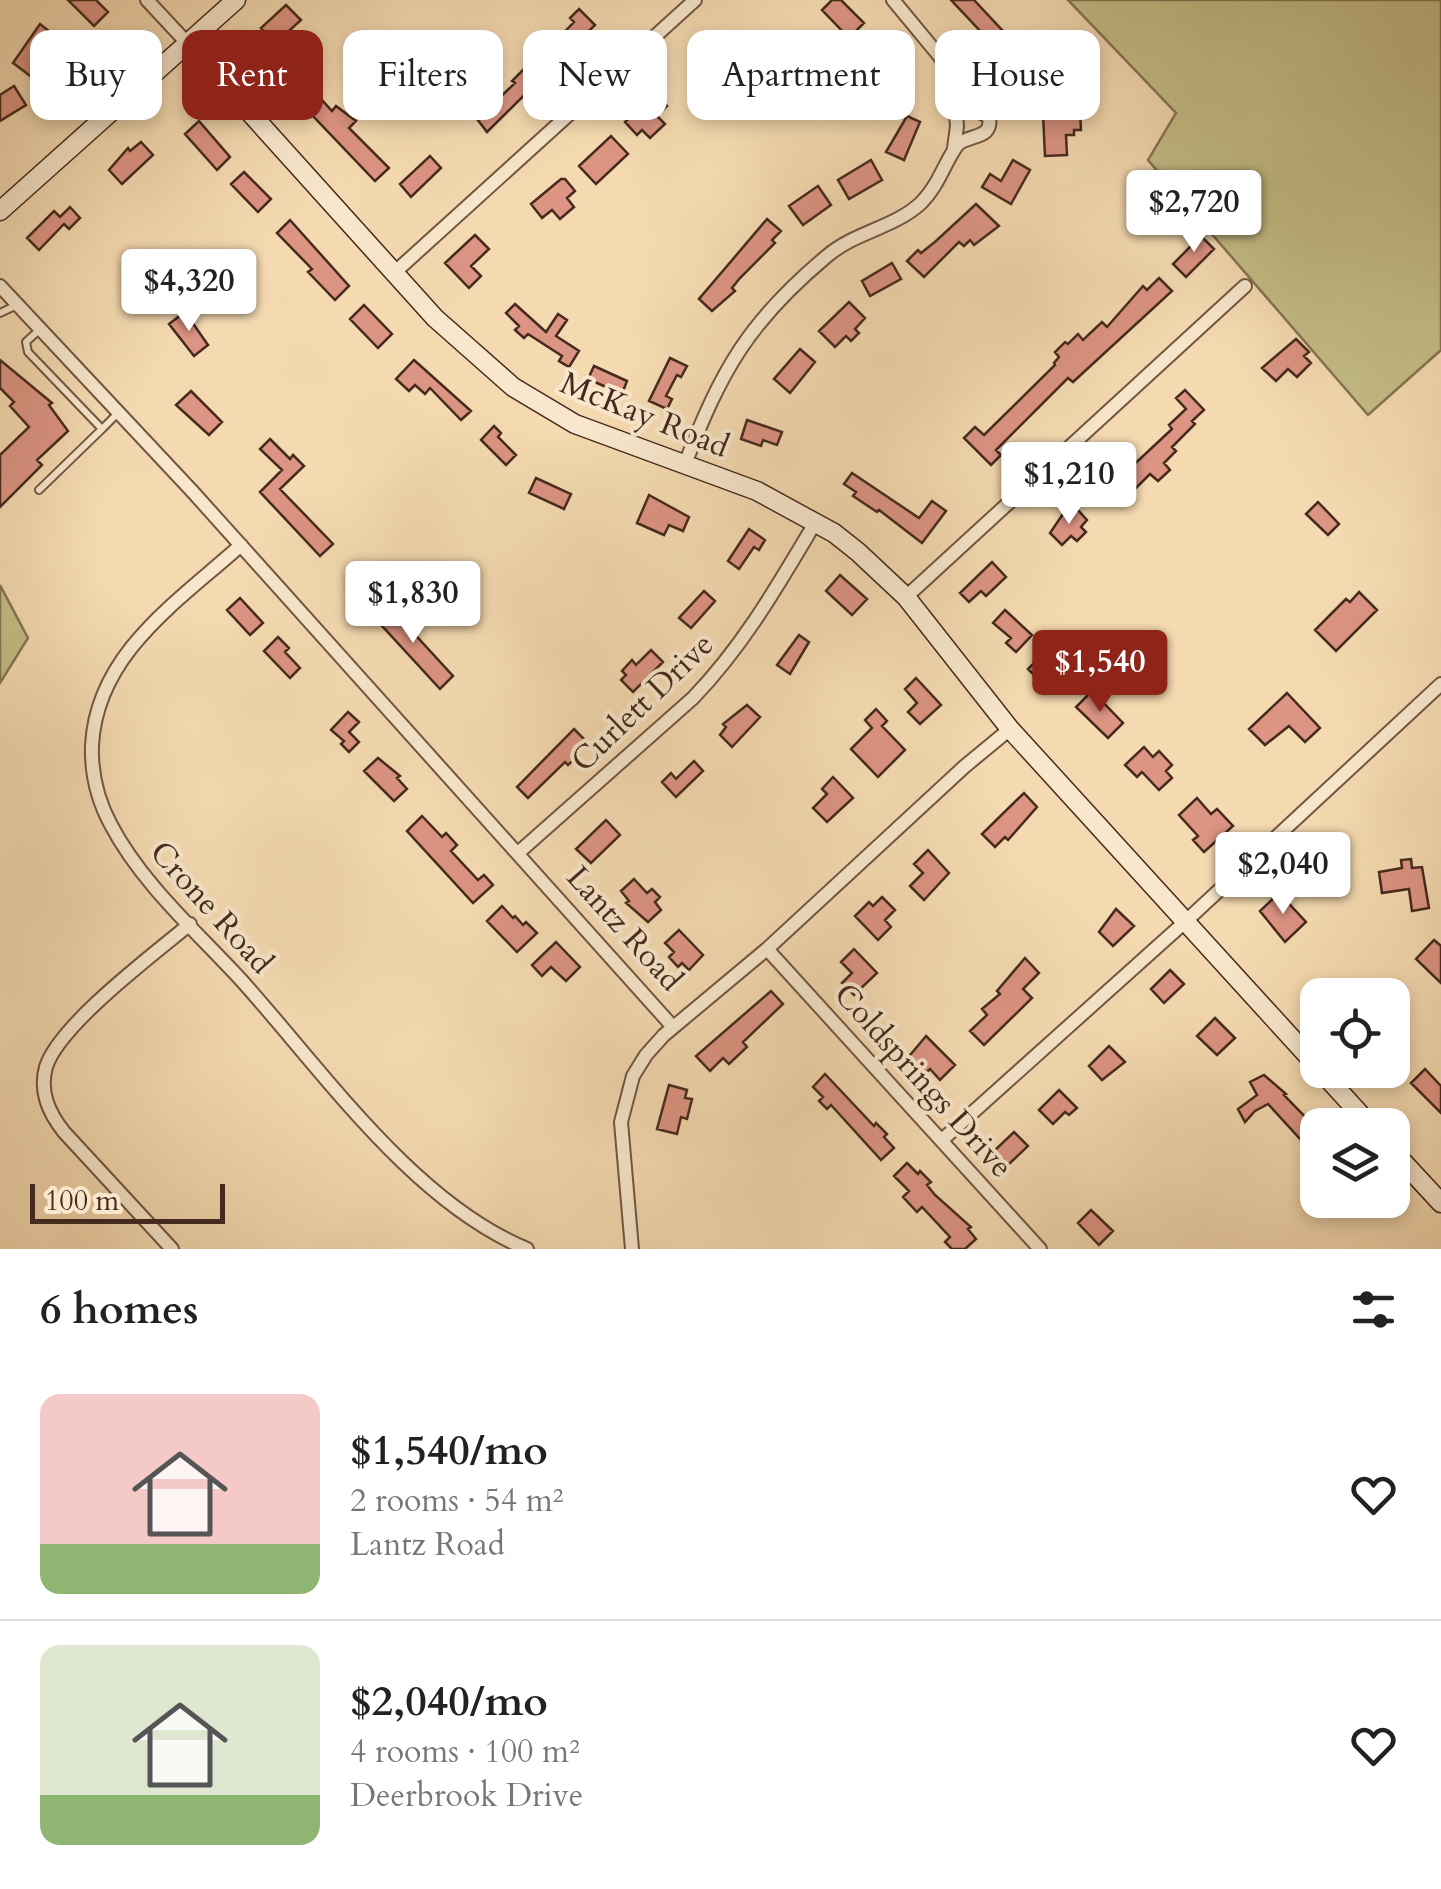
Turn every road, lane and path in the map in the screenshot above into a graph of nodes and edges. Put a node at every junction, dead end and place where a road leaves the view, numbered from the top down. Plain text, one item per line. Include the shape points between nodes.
1 (148, 0) edge
2 (236, 0) edge
3 (696, 0) edge
4 (894, 0) edge
5 (203, 30) edge
6 (182, 37) edge
7 (935, 48) edge
8 (182, 49) edge
9 (256, 120) edge
10 (956, 120) edge
11 (989, 120) edge
12 (954, 150) junction
13 (0, 211) edge
14 (394, 273) junction
15 (0, 286) edge
16 (1245, 286) dead end
17 (18, 304) junction
18 (0, 313) edge
19 (40, 328) junction
20 (119, 412) junction
21 (102, 429) junction
22 (684, 464) junction
23 (39, 490) dead end
24 (815, 523) junction
25 (242, 545) junction
26 (906, 597) junction
27 (1441, 684) edge
28 (1010, 728) junction
29 (518, 853) junction
30 (1186, 921) junction
31 (190, 924) junction
32 (767, 948) junction
33 (673, 1027) junction
34 (1300, 1047) edge
35 (1337, 1088) edge
36 (1355, 1108) edge
37 (942, 1140) junction
38 (1410, 1169) edge
39 (1441, 1203) edge
40 (172, 1249) edge
41 (527, 1249) edge
42 (632, 1249) edge
43 (1040, 1249) edge

1 - 6 street
2 - 5 street
3 - 14 street
4 - 7 street
8 - 13 street
9 - 14 street, McKay Road
10 - 12 street
11 - 12 street via 985,134
12 - 22 street via 921,203 828,255 750,332 725,370
14 - 22 street, McKay Road via 512,387 574,424
15 - 17 street, Lantz Road
16 - 26 street
17 - 18 lane
17 - 19 street, Lantz Road
19 - 20 street, Lantz Road
19 - 21 lane via 24,347
20 - 21 lane
20 - 25 street, Lantz Road
21 - 23 lane
22 - 24 street, McKay Road via 757,491
24 - 26 street, McKay Road
24 - 29 street, Curlett Drive via 718,672
25 - 29 street, Lantz Road
25 - 31 street, Crone Road via 135,642 109,679 94,725 92,761 103,809 140,870
26 - 28 street, McKay Road
27 - 30 street
28 - 30 street
28 - 32 street, Lantz Road
29 - 33 street, Lantz Road
30 - 34 street
30 - 37 street
31 - 40 street via 76,1024 52,1054 43,1086 64,1132
31 - 41 street, Crone Road via 423,1181 464,1214
32 - 33 street, Lantz Road
32 - 37 street, Coldsprings Drive
33 - 42 street via 638,1066 625,1098 621,1138
35 - 36 street
37 - 43 street, Coldsprings Drive
38 - 39 street

